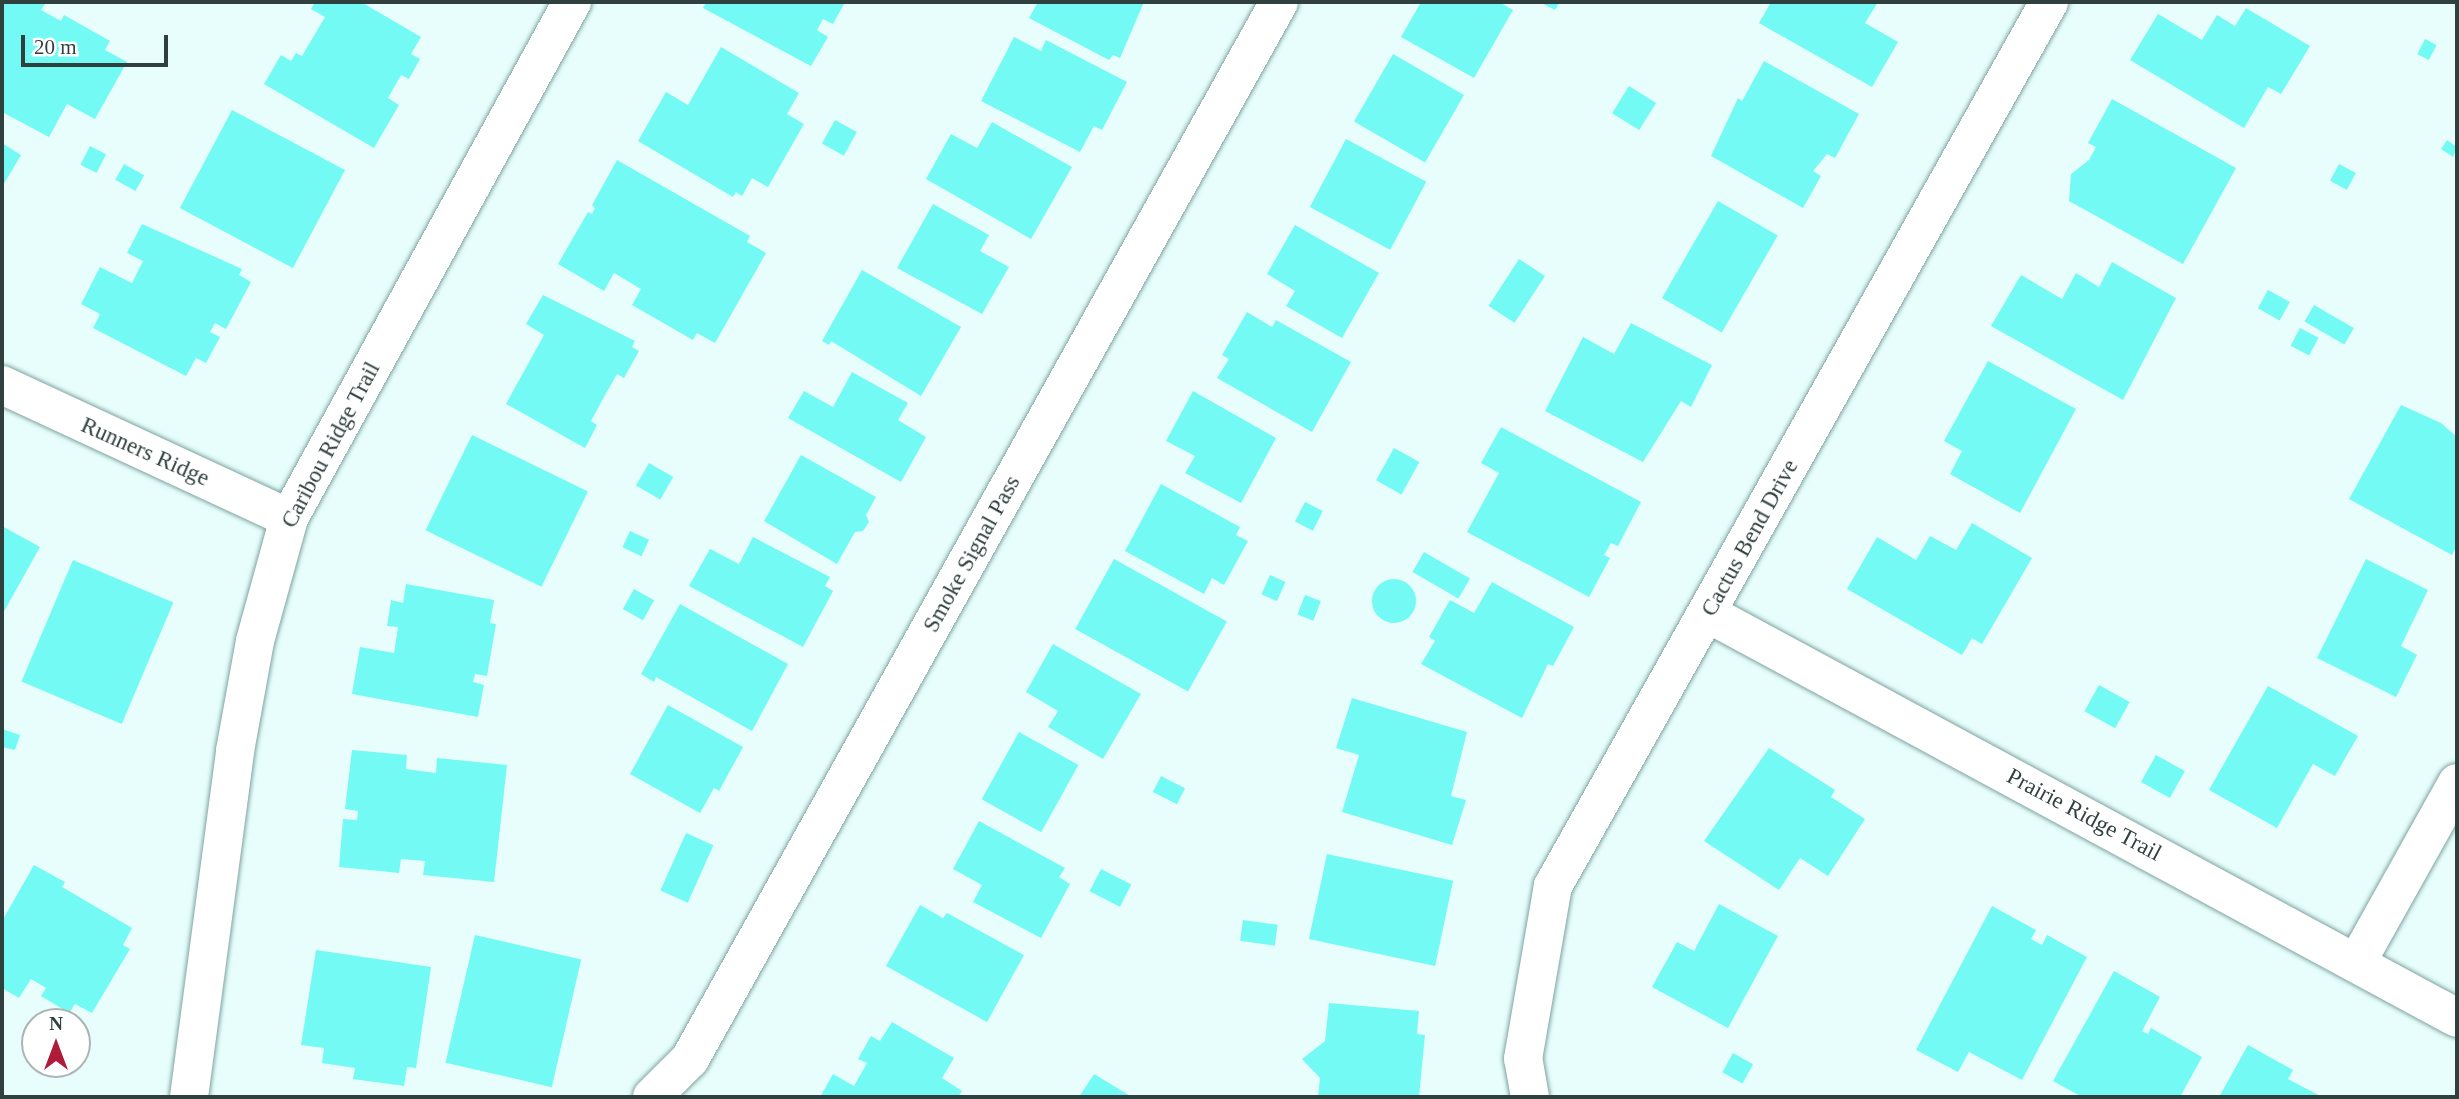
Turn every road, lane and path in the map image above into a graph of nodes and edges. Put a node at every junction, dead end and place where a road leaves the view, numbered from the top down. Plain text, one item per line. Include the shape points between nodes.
1 (572, 2) edge
2 (1279, 2) edge
3 (2049, 2) edge
4 (2, 385) edge
5 (289, 519) junction
6 (1709, 614) junction
7 (2457, 783) edge
8 (2357, 962) junction
9 (2457, 1018) edge
10 (189, 1097) edge
11 (652, 1097) edge
12 (1530, 1097) edge

1 - 5 street, Caribou Ridge Trail
2 - 11 street, Smoke Signal Pass via 691,1059
3 - 6 street, Cactus Bend Drive
4 - 5 street, Runners Ridge
5 - 10 street, Caribou Ridge Trail via 255,640 234,751
6 - 8 street, Prairie Ridge Trail
6 - 12 street, Cactus Bend Drive via 1553,886 1524,1059
7 - 8 street
8 - 9 street, Prairie Ridge Trail

